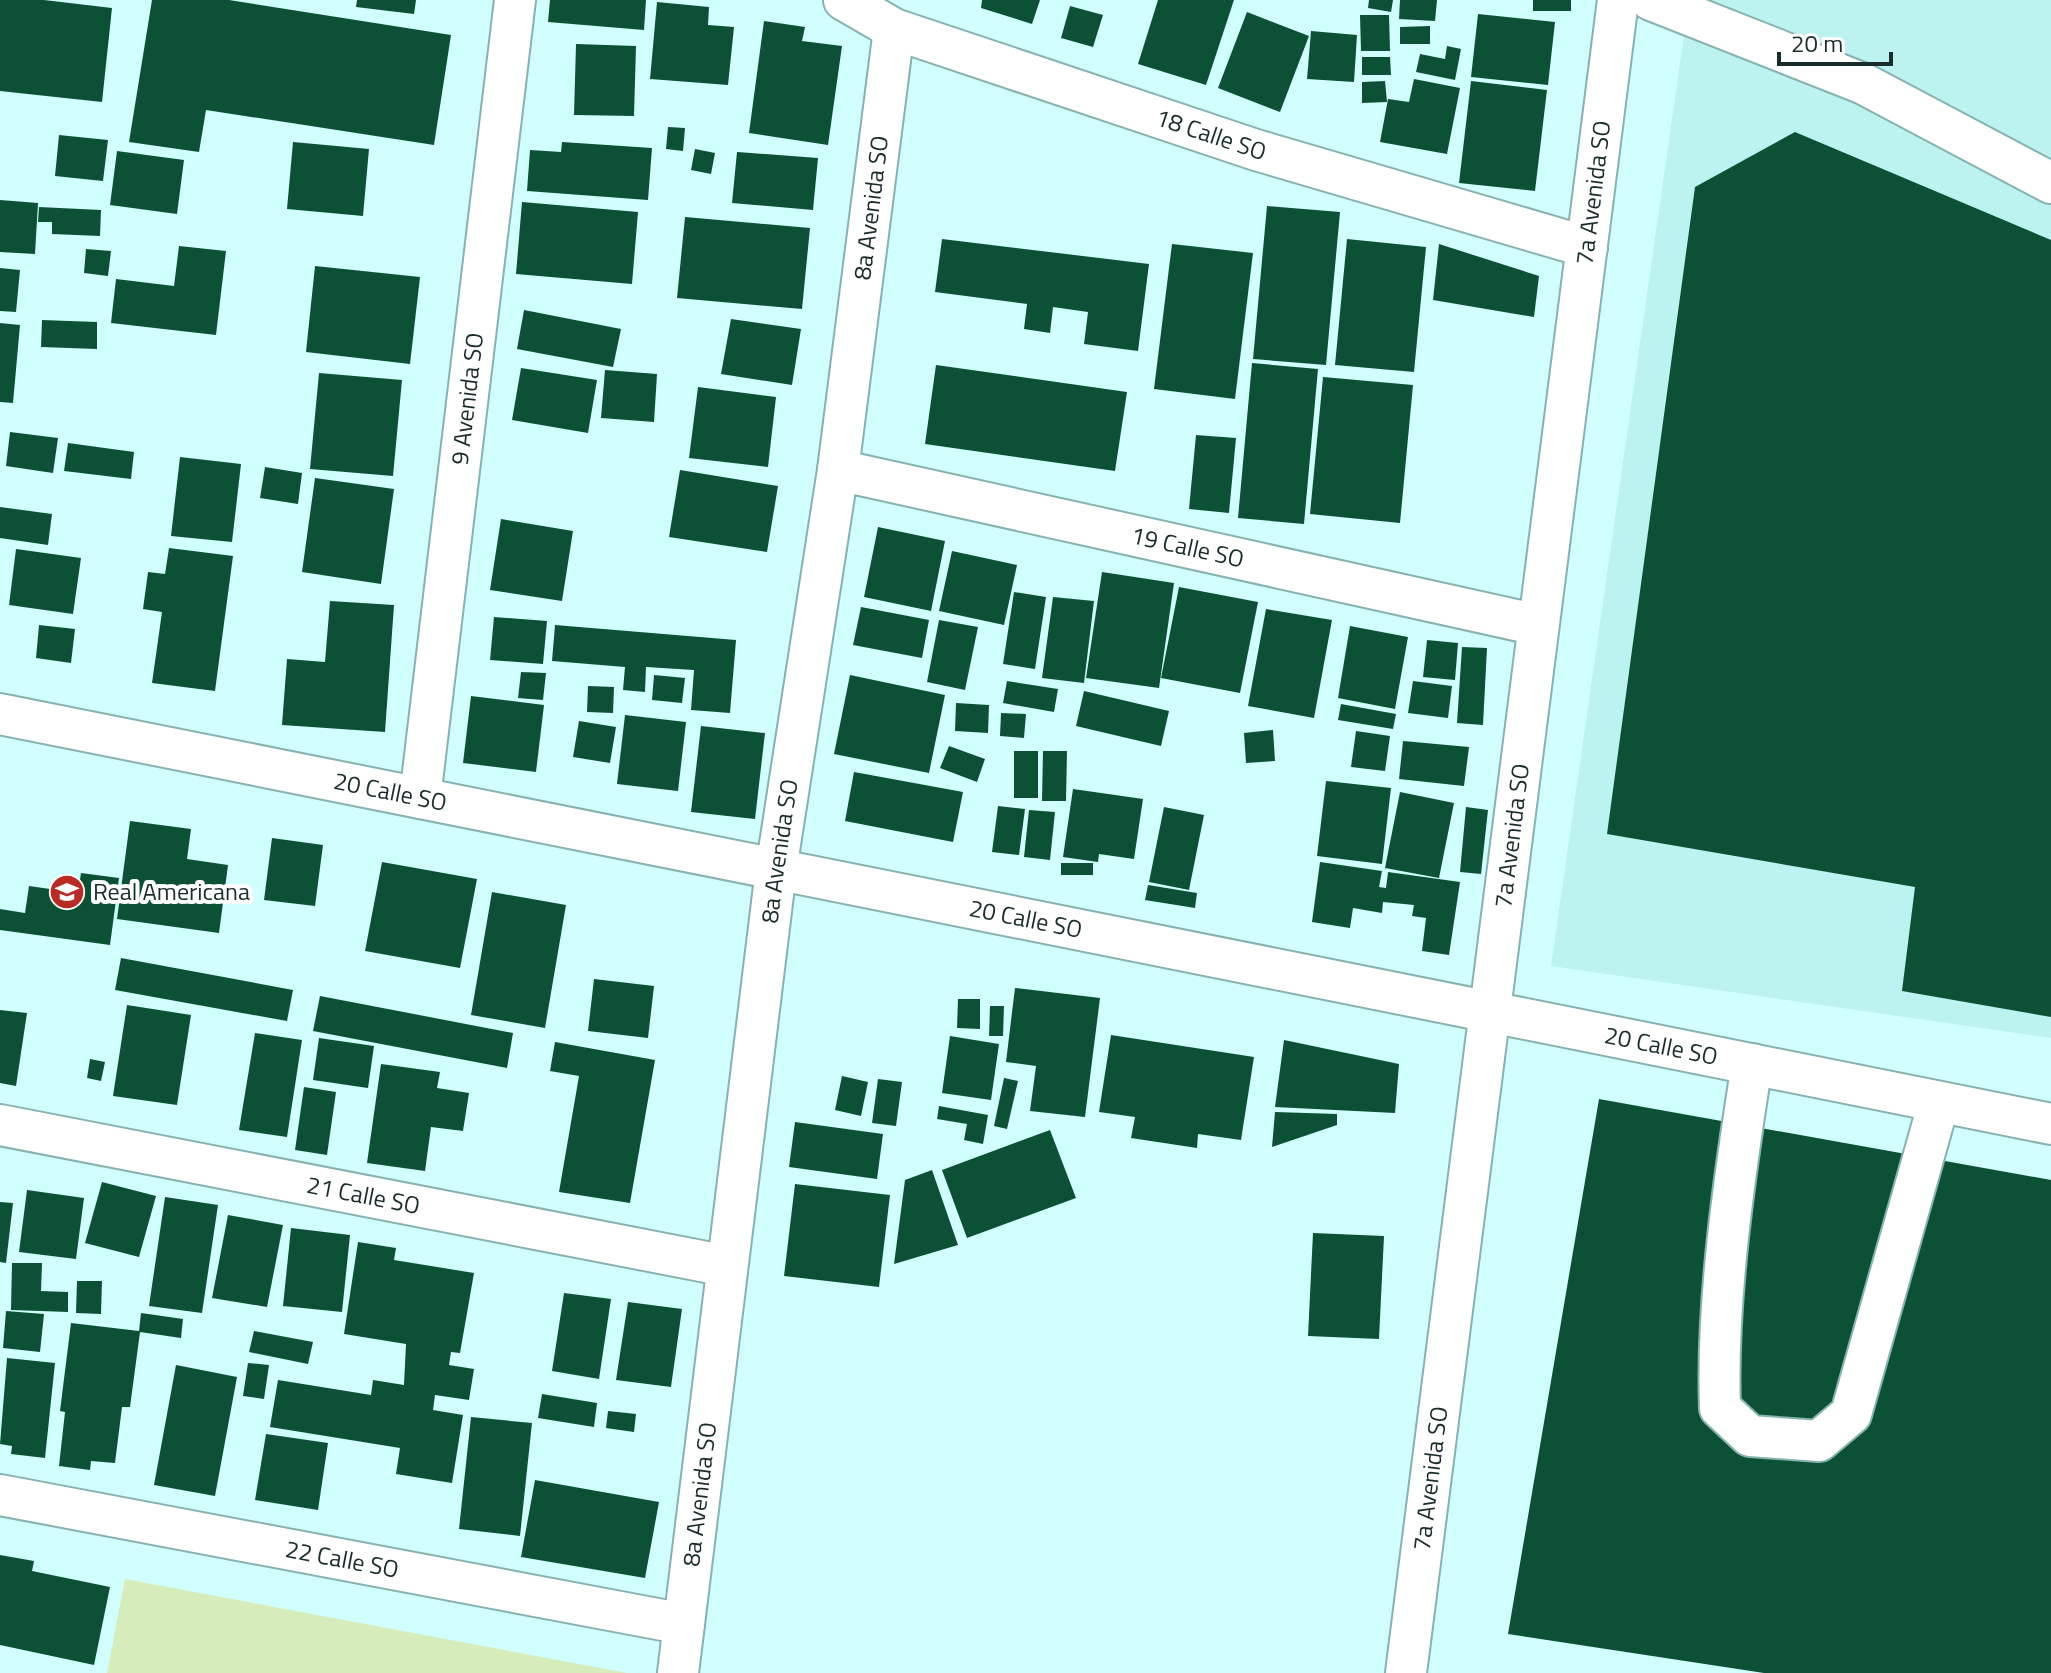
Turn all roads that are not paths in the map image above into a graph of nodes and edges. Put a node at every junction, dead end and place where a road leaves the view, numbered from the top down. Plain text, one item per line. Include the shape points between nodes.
1 (515, 0) edge
2 (844, 0) edge
3 (1618, 0) edge
4 (1651, 0) edge
5 (894, 29) junction
6 (2051, 183) edge
7 (1587, 247) junction
8 (838, 470) junction
9 (1538, 625) junction
10 (0, 714) edge
11 (420, 798) junction
12 (776, 870) junction
13 (1489, 1012) junction
14 (1752, 1064) junction
15 (1939, 1102) junction
16 (2051, 1124) edge
17 (0, 1125) edge
18 (727, 1266) junction
19 (0, 1495) edge
20 (684, 1624) junction
21 (678, 1673) edge
22 (1406, 1673) edge

1 - 11 street, 9 Avenida SO
2 - 5 street, 18 Calle SO
3 - 7 street, 7a Avenida SO
4 - 6 street via 1864,84
5 - 7 street, 18 Calle SO via 1256,150
5 - 8 street, 8a Avenida SO
7 - 9 street, 7a Avenida SO
8 - 9 street, 19 Calle SO
8 - 12 street, 8a Avenida SO
9 - 13 street, 7a Avenida SO
10 - 11 street, 20 Calle SO
11 - 12 street, 20 Calle SO
12 - 13 street, 20 Calle SO
12 - 18 street, 8a Avenida SO
13 - 14 street, 20 Calle SO
13 - 22 street, 7a Avenida SO
14 - 15 street, 20 Calle SO
14 - 15 street via 1718,1367 1720,1408 1750,1436 1819,1441 1851,1414
15 - 16 street, 20 Calle SO
17 - 18 street, 21 Calle SO
18 - 20 street, 8a Avenida SO
19 - 20 street, 22 Calle SO
20 - 21 street, 8a Avenida SO

